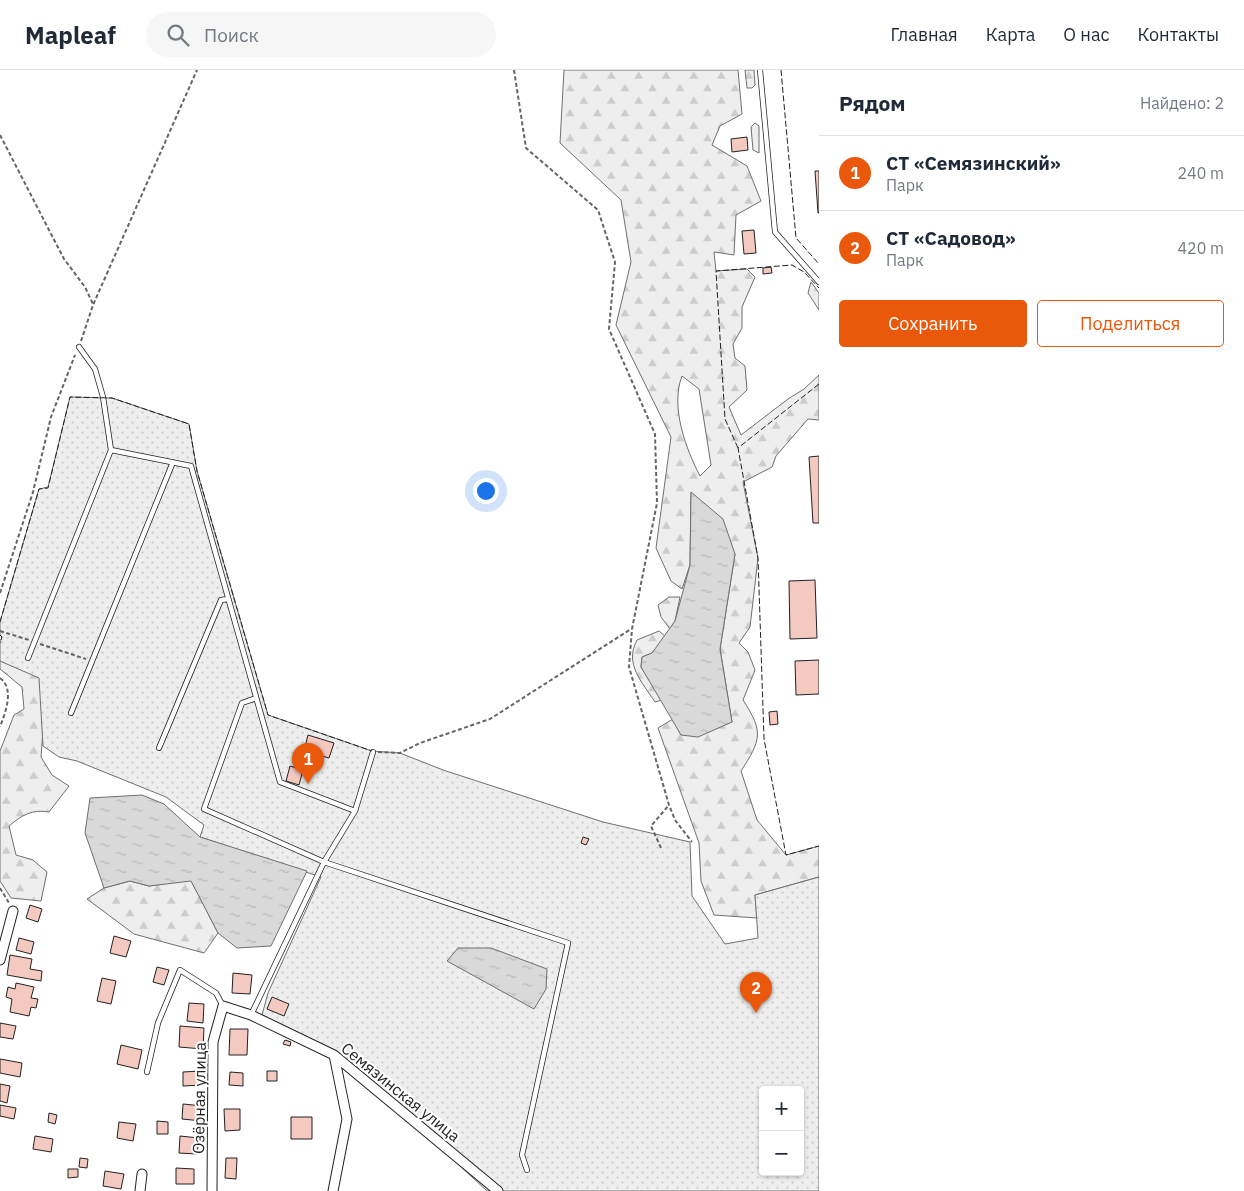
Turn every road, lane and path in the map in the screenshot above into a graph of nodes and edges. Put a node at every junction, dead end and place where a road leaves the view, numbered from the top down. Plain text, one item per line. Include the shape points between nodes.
1 (197, 70) edge
2 (514, 70) edge
3 (760, 70) edge
4 (0, 135) edge
5 (819, 282) edge
6 (93, 305) junction
7 (79, 346) junction
8 (111, 450) junction
9 (173, 462) junction
10 (0, 593) edge
11 (228, 599) junction
12 (632, 629) junction
13 (0, 631) edge
14 (34, 642) junction
15 (28, 658) dead end
16 (92, 661) junction
17 (0, 678) edge
18 (256, 698) junction
19 (71, 713) dead end
20 (0, 727) edge
21 (159, 748) dead end
22 (373, 752) joint
23 (668, 805) junction
24 (355, 811) junction
25 (692, 842) dead end
26 (660, 848) dead end
27 (324, 862) junction
28 (0, 888) edge
29 (13, 911) joint
30 (0, 960) edge
31 (222, 1006) junction
32 (251, 1015) junction
33 (334, 1055) junction
34 (147, 1072) dead end
35 (527, 1170) dead end
36 (142, 1174) dead end
37 (140, 1191) edge
38 (212, 1191) edge
39 (333, 1191) edge
40 (498, 1191) edge

1 - 6 path
2 - 12 path via 526,148 598,210 615,262 609,329 655,434 658,504
3 - 5 lane via 774,232
4 - 6 path via 64,259 85,287
6 - 7 path
7 - 8 lane via 95,369
7 - 10 path via 51,417 33,492
8 - 9 lane
8 - 14 lane
9 - 11 lane via 191,466
9 - 16 lane
11 - 18 lane
11 - 21 lane via 221,600
12 - 22 path via 490,719 400,753
12 - 23 path via 629,667
13 - 14 path
14 - 15 lane
14 - 16 path
16 - 19 lane
17 - 20 path via 4,680 9,702
18 - 24 lane via 280,782
18 - 27 lane via 242,702 204,809
22 - 24 lane
23 - 25 path via 674,820
23 - 26 path via 651,826
24 - 27 lane
27 - 32 lane
27 - 35 lane via 568,943 522,1155
28 - 29 path
29 - 30 street
31 - 32 street, Семязинская улица
31 - 34 lane via 216,993 180,970 158,1023
31 - 38 street, Озёрная улица via 213,1042
32 - 33 street, Семязинская улица
33 - 39 street via 347,1120
33 - 40 street, Семязинская улица
36 - 37 street

